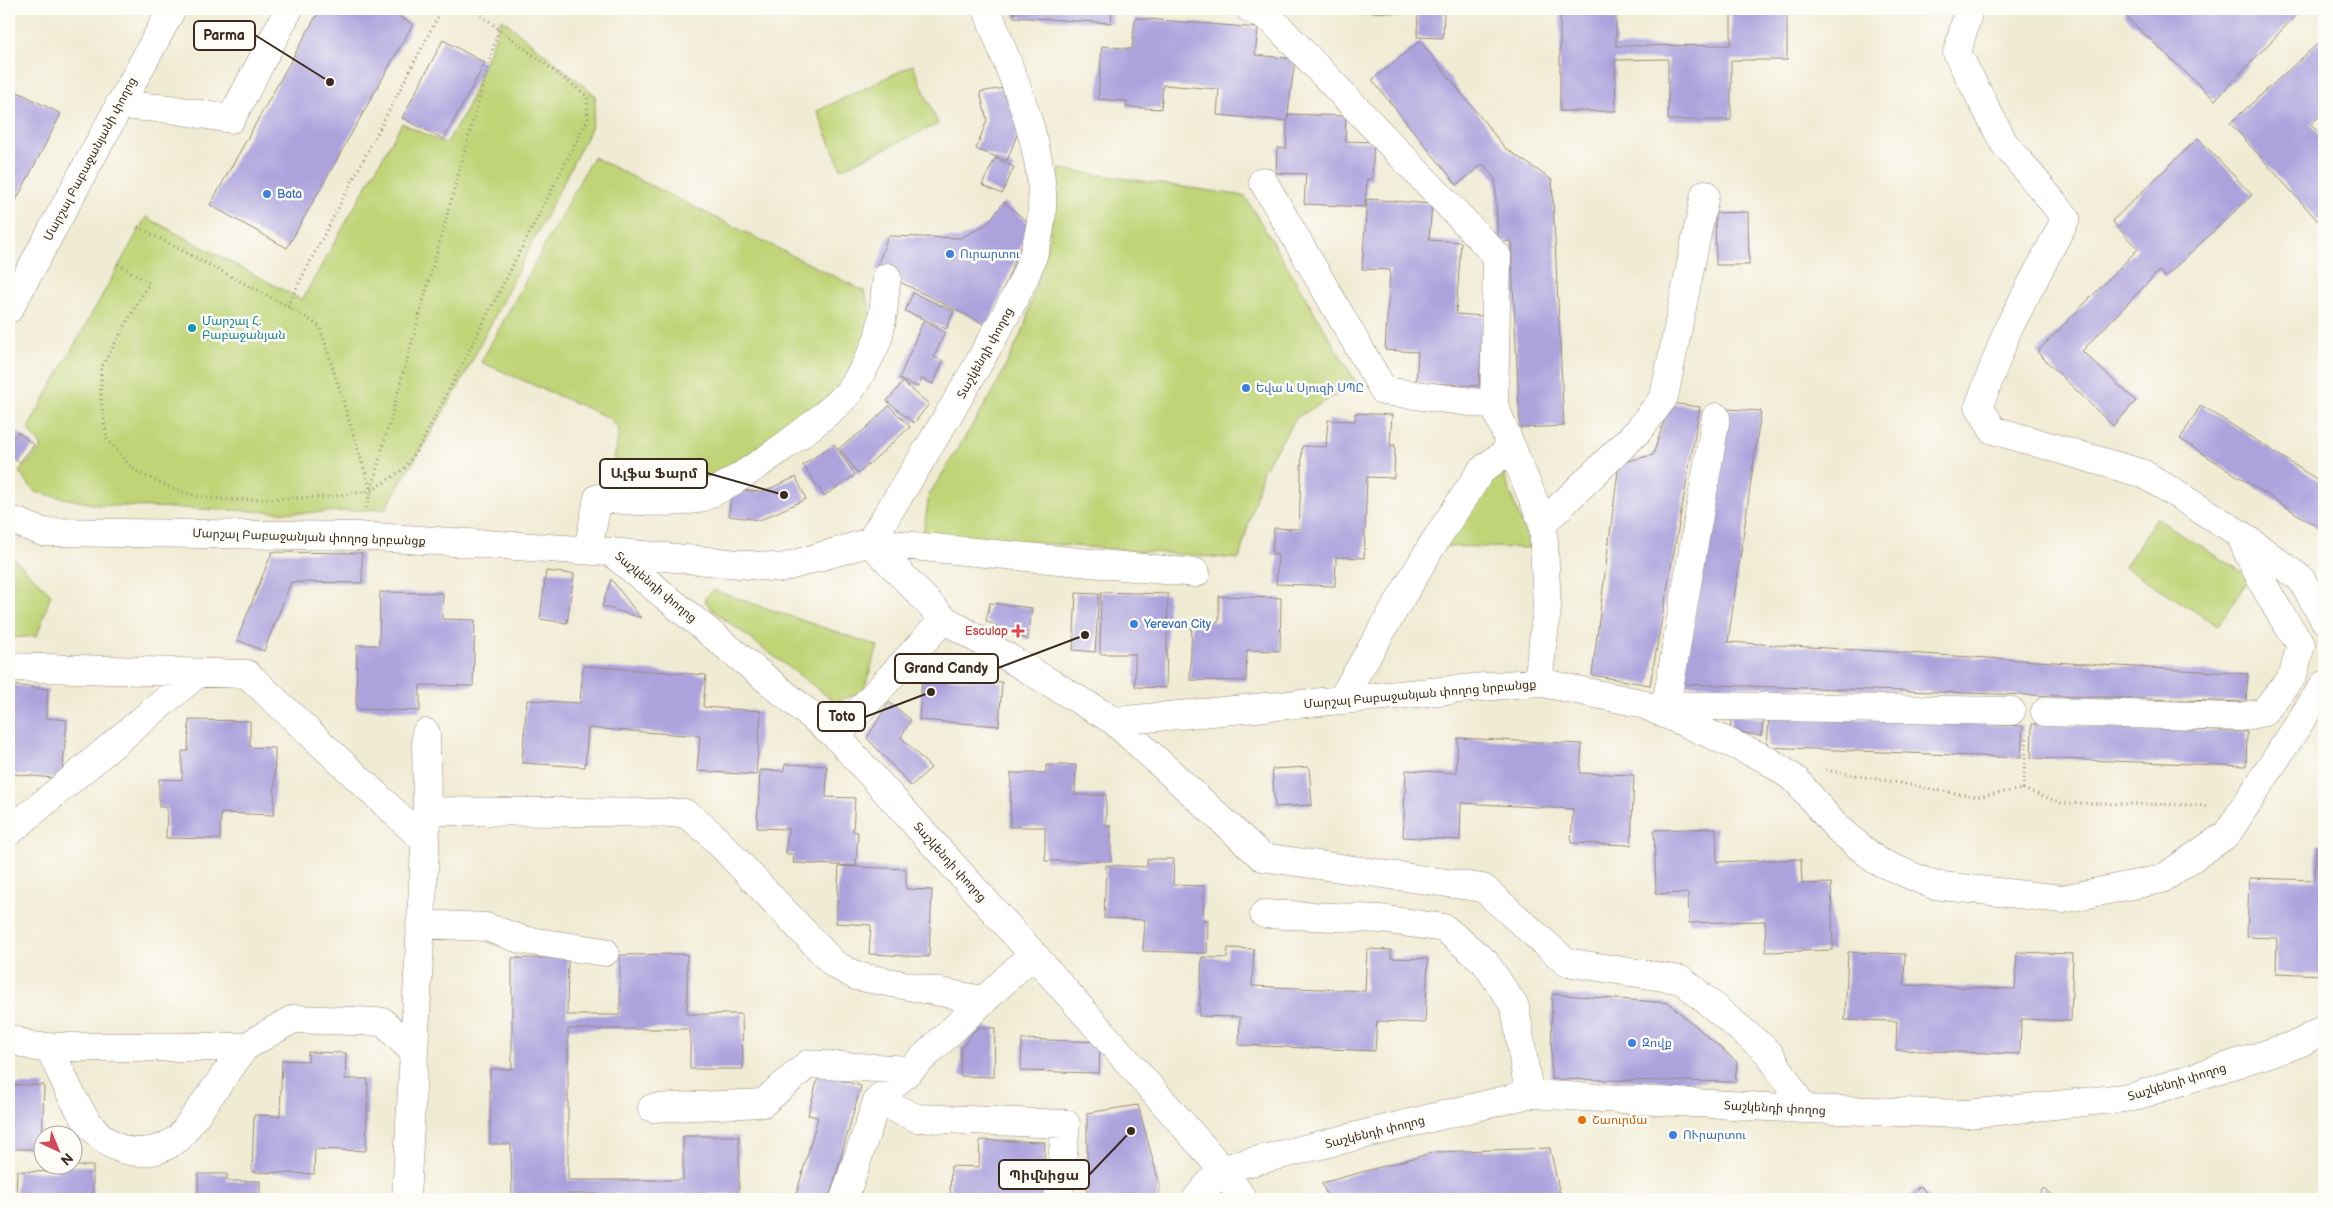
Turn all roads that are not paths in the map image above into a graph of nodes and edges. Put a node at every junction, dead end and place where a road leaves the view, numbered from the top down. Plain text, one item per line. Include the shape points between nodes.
1 (172, 9) edge
2 (290, 9) edge
3 (987, 9) edge
4 (1250, 9) edge
5 (1969, 9) edge
6 (119, 105) junction
7 (1263, 181) dead end
8 (1705, 194) dead end
9 (887, 278) dead end
10 (9, 309) edge
11 (1494, 405) junction
12 (1716, 417) dead end
13 (1512, 447) junction
14 (9, 519) edge
15 (1543, 523) junction
16 (2240, 534) junction
17 (870, 542) junction
18 (600, 551) junction
19 (1196, 573) dead end
20 (944, 619) junction
21 (2324, 619) edge
22 (9, 667) edge
23 (197, 674) junction
24 (1538, 682) junction
25 (2324, 684) edge
26 (1341, 700) junction
27 (1640, 703) junction
28 (1666, 706) junction
29 (1114, 720) junction
30 (426, 733) dead end
31 (836, 736) junction
32 (427, 812) junction
33 (9, 832) edge
34 (424, 841) junction
35 (1264, 914) dead end
36 (420, 924) junction
37 (605, 952) dead end
38 (1033, 954) junction
39 (982, 1000) junction
40 (2324, 1029) edge
41 (9, 1038) edge
42 (49, 1047) junction
43 (245, 1047) junction
44 (413, 1051) junction
45 (909, 1070) junction
46 (1529, 1094) junction
47 (877, 1101) junction
48 (652, 1108) dead end
49 (1804, 1110) junction
50 (1222, 1169) junction
51 (406, 1199) edge
52 (844, 1199) edge
53 (1058, 1199) edge
54 (1196, 1199) edge
55 (1243, 1199) edge

1 - 6 street, Մարշալ Բաբաջանյանի փողոց
2 - 6 street via 231,119
3 - 17 street, Տաշկենդի փողոց via 1030,128 1042,193 1042,225 1018,292 953,410
4 - 11 street via 1271,19 1497,256
5 - 16 street via 1957,53 2004,143 2066,218 2008,329 1979,406 1993,430 2144,474
6 - 10 street, Մարշալ Բաբաջանյանի փողոց
7 - 11 street via 1384,391
8 - 15 street via 1664,397 1639,430
9 - 18 street via 878,338 849,391 772,454 699,498 667,503 598,498
11 - 13 street
12 - 28 street
13 - 15 street
13 - 26 street via 1481,471 1431,546
14 - 18 street, Մարշալ Բաբաջանյան փողոց նրբանցք via 43,532 357,536
15 - 24 street via 1547,609
16 - 21 street via 2301,579
16 - 28 street via 2259,579 2301,644 2293,675 2264,712 2240,717 2028,718
17 - 18 street, Տաշկենդի փողոց via 782,568
17 - 19 street
17 - 20 street
18 - 31 street, Տաշկենդի փողոց
20 - 29 street
20 - 31 street
22 - 23 street
23 - 33 street
23 - 34 street via 247,674
24 - 26 street, Մարշալ Բաբաջանյան փողոց նրբանցք
24 - 27 street, Մարշալ Բաբաջանյան փողոց նրբանցք
25 - 27 street, Մարշալ Բաբաջանյան փողոց նրբանցք via 2227,834 2162,879 2064,898 1932,885 1877,861 1837,828 1796,780 1766,759
26 - 29 street, Մարշալ Բաբաջանյան փողոց նրբանցք
27 - 28 street
29 - 49 street via 1262,857 1483,888 1566,962 1682,980 1769,1053
30 - 32 street
31 - 38 street, Տաշկենդի փողոց
32 - 34 street
32 - 39 street via 685,813 709,832 834,964 856,976
34 - 36 street
35 - 46 street via 1381,919 1444,928 1484,962 1515,1006
36 - 37 street via 486,927 523,940
36 - 44 street
38 - 39 street
38 - 50 street, Տաշկենդի փողոց
39 - 45 street
40 - 49 street, Տաշկենդի փողոց via 2300,1043 2133,1097 1968,1114
41 - 42 street
42 - 43 street
42 - 43 street via 97,1134 112,1146 128,1152 164,1148 178,1138
43 - 44 street via 293,1019 384,1022
44 - 51 street
45 - 47 street
45 - 48 street via 808,1064 763,1103
46 - 49 street, Տաշկենդի փողոց
46 - 50 street, Տաշկենդի փողոց
47 - 52 street
47 - 53 street via 917,1118 1066,1124
50 - 54 street
50 - 55 street, Տաշկենդի փողոց

